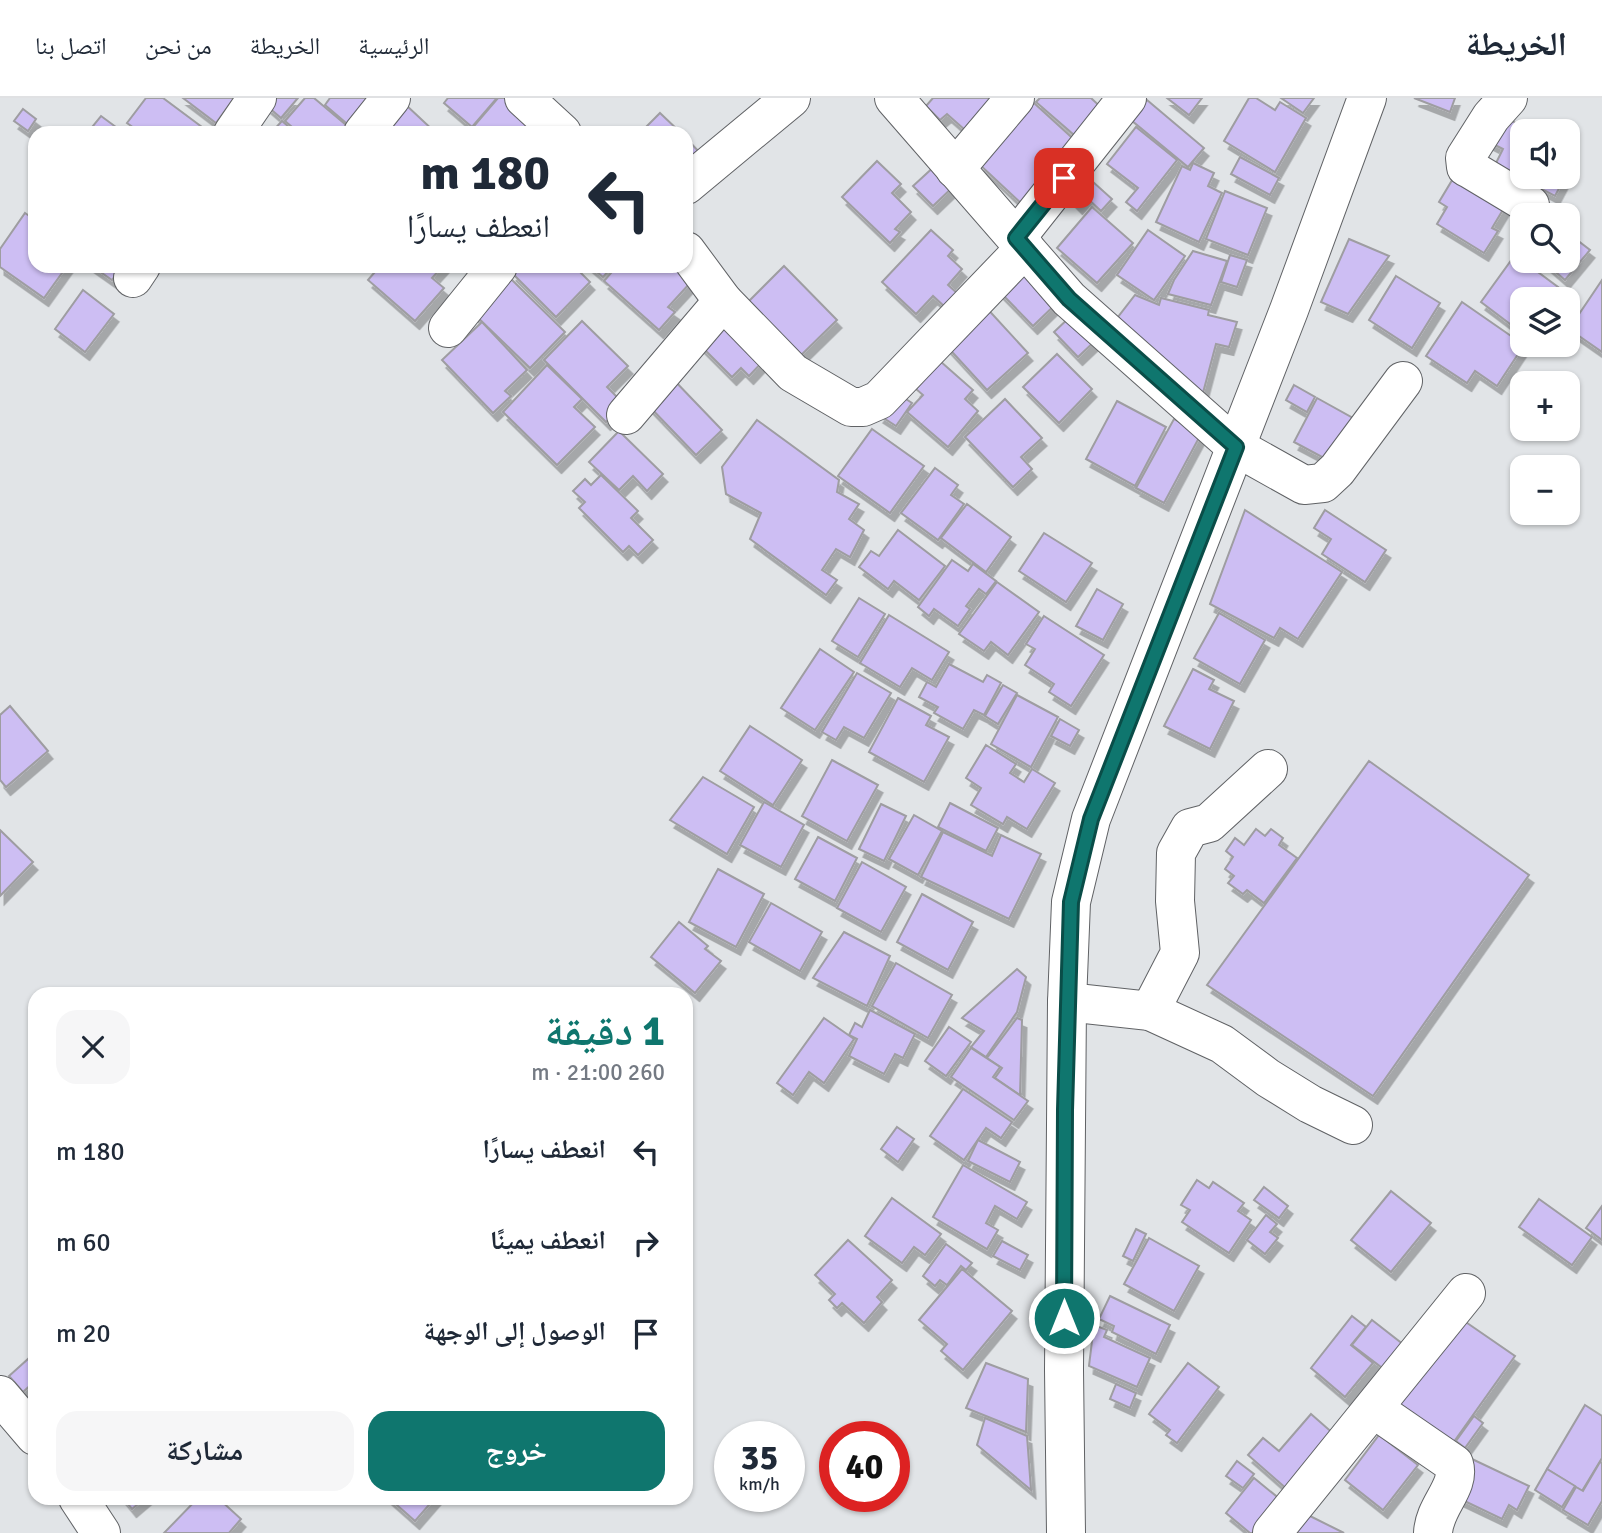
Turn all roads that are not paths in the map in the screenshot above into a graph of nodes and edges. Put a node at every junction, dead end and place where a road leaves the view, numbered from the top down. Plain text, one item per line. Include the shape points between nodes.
1 (257, 98) edge
2 (391, 98) edge
3 (524, 98) edge
4 (791, 98) edge
5 (894, 98) edge
6 (1015, 98) edge
7 (1127, 98) edge
8 (1367, 98) edge
9 (1508, 98) edge
10 (238, 126) edge
11 (369, 126) edge
12 (554, 126) edge
13 (955, 169) junction
14 (693, 179) edge
15 (1527, 203) edge
16 (1021, 243) junction
17 (693, 260) edge
18 (492, 273) edge
19 (723, 301) junction
20 (448, 328) dead end
21 (1403, 381) dead end
22 (626, 415) dead end
23 (1236, 447) junction
24 (1269, 769) dead end
25 (1067, 1002) junction
26 (1150, 1011) junction
27 (1353, 1125) dead end
28 (1466, 1293) dead end
29 (0, 1395) edge
30 (1374, 1409) junction
31 (28, 1428) edge
32 (83, 1505) edge
33 (102, 1533) edge
34 (1066, 1533) edge
35 (1272, 1533) edge
36 (1433, 1533) edge

1 - 10 street
2 - 11 street
3 - 12 street
4 - 14 street
5 - 13 street
6 - 13 street
7 - 16 street
8 - 23 street
9 - 15 street via 1491,117 1465,162
13 - 16 street
16 - 19 street via 879,400 863,407 834,399 793,373
16 - 23 street via 1079,307
17 - 19 street
18 - 20 street
19 - 22 street
21 - 23 street via 1323,483 1304,485
23 - 25 street via 1091,819 1071,902
24 - 26 street via 1209,823 1189,828 1176,853 1180,953
25 - 26 street
25 - 34 street
26 - 27 street via 1223,1044 1268,1078
28 - 30 street
29 - 31 street
30 - 35 street
30 - 36 street via 1454,1464 1456,1480 1436,1513
32 - 33 street

